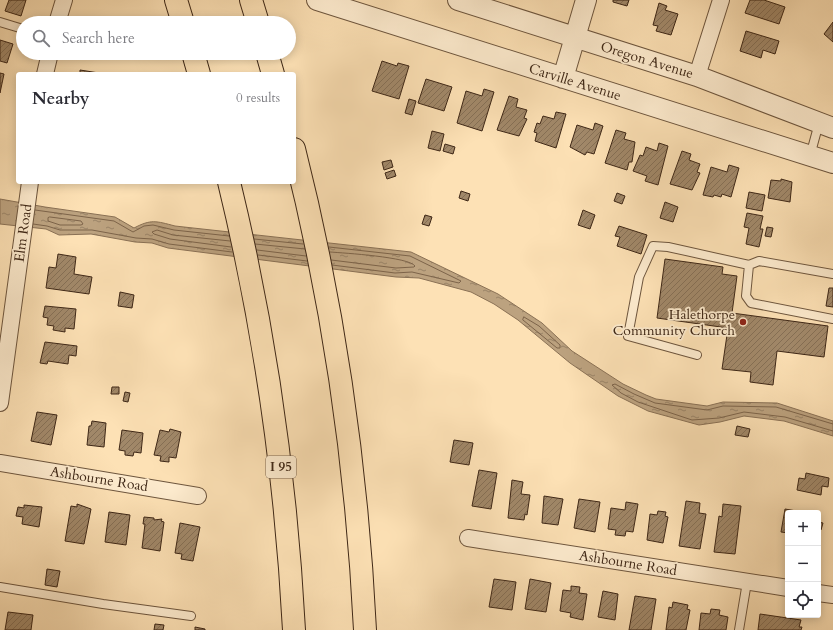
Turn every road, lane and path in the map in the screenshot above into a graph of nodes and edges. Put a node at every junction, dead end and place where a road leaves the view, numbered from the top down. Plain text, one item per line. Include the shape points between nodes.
1 (64, 0) edge
2 (251, 0) edge
3 (317, 0) edge
4 (458, 0) edge
5 (586, 0) edge
6 (721, 0) edge
7 (59, 16) edge
8 (256, 16) edge
9 (0, 22) edge
10 (16, 27) edge
11 (575, 38) junction
12 (48, 60) edge
13 (195, 60) edge
14 (269, 60) edge
15 (45, 72) edge
16 (199, 72) edge
17 (272, 72) edge
18 (697, 76) junction
19 (563, 78) junction
20 (826, 126) edge
21 (810, 156) junction
22 (296, 159) edge
23 (833, 163) edge
24 (30, 184) edge
25 (229, 184) edge
26 (749, 265) junction
27 (833, 274) edge
28 (833, 319) edge
29 (697, 354) dead end
30 (0, 403) edge
31 (0, 463) edge
32 (198, 496) dead end
33 (468, 538) dead end
34 (747, 582) junction
35 (0, 587) edge
36 (785, 588) edge
37 (821, 593) edge
38 (833, 595) edge
39 (191, 616) dead end
40 (294, 630) edge
41 (365, 630) edge
42 (739, 630) edge

1 - 7 street
2 - 8 highway
3 - 19 street, Carville Avenue
4 - 11 street, Oregon Avenue
5 - 11 street
6 - 18 street
9 - 10 lane
11 - 18 street, Oregon Avenue
11 - 19 street
12 - 15 street
13 - 16 highway
14 - 17 highway
18 - 20 street, Oregon Avenue
19 - 21 street, Carville Avenue
20 - 21 lane
21 - 23 street, Carville Avenue
22 - 41 highway via 330,314 348,432 355,489
24 - 30 street, Elm Road
25 - 40 highway, I 95 via 256,304 271,389 282,481
26 - 27 lane via 758,261
26 - 28 lane via 746,296 751,303
26 - 29 lane via 653,246 639,277 628,336
31 - 32 street, Ashbourne Road
33 - 34 street, Ashbourne Road
34 - 36 street, Ashbourne Road
34 - 42 lane
35 - 39 lane
37 - 38 street

